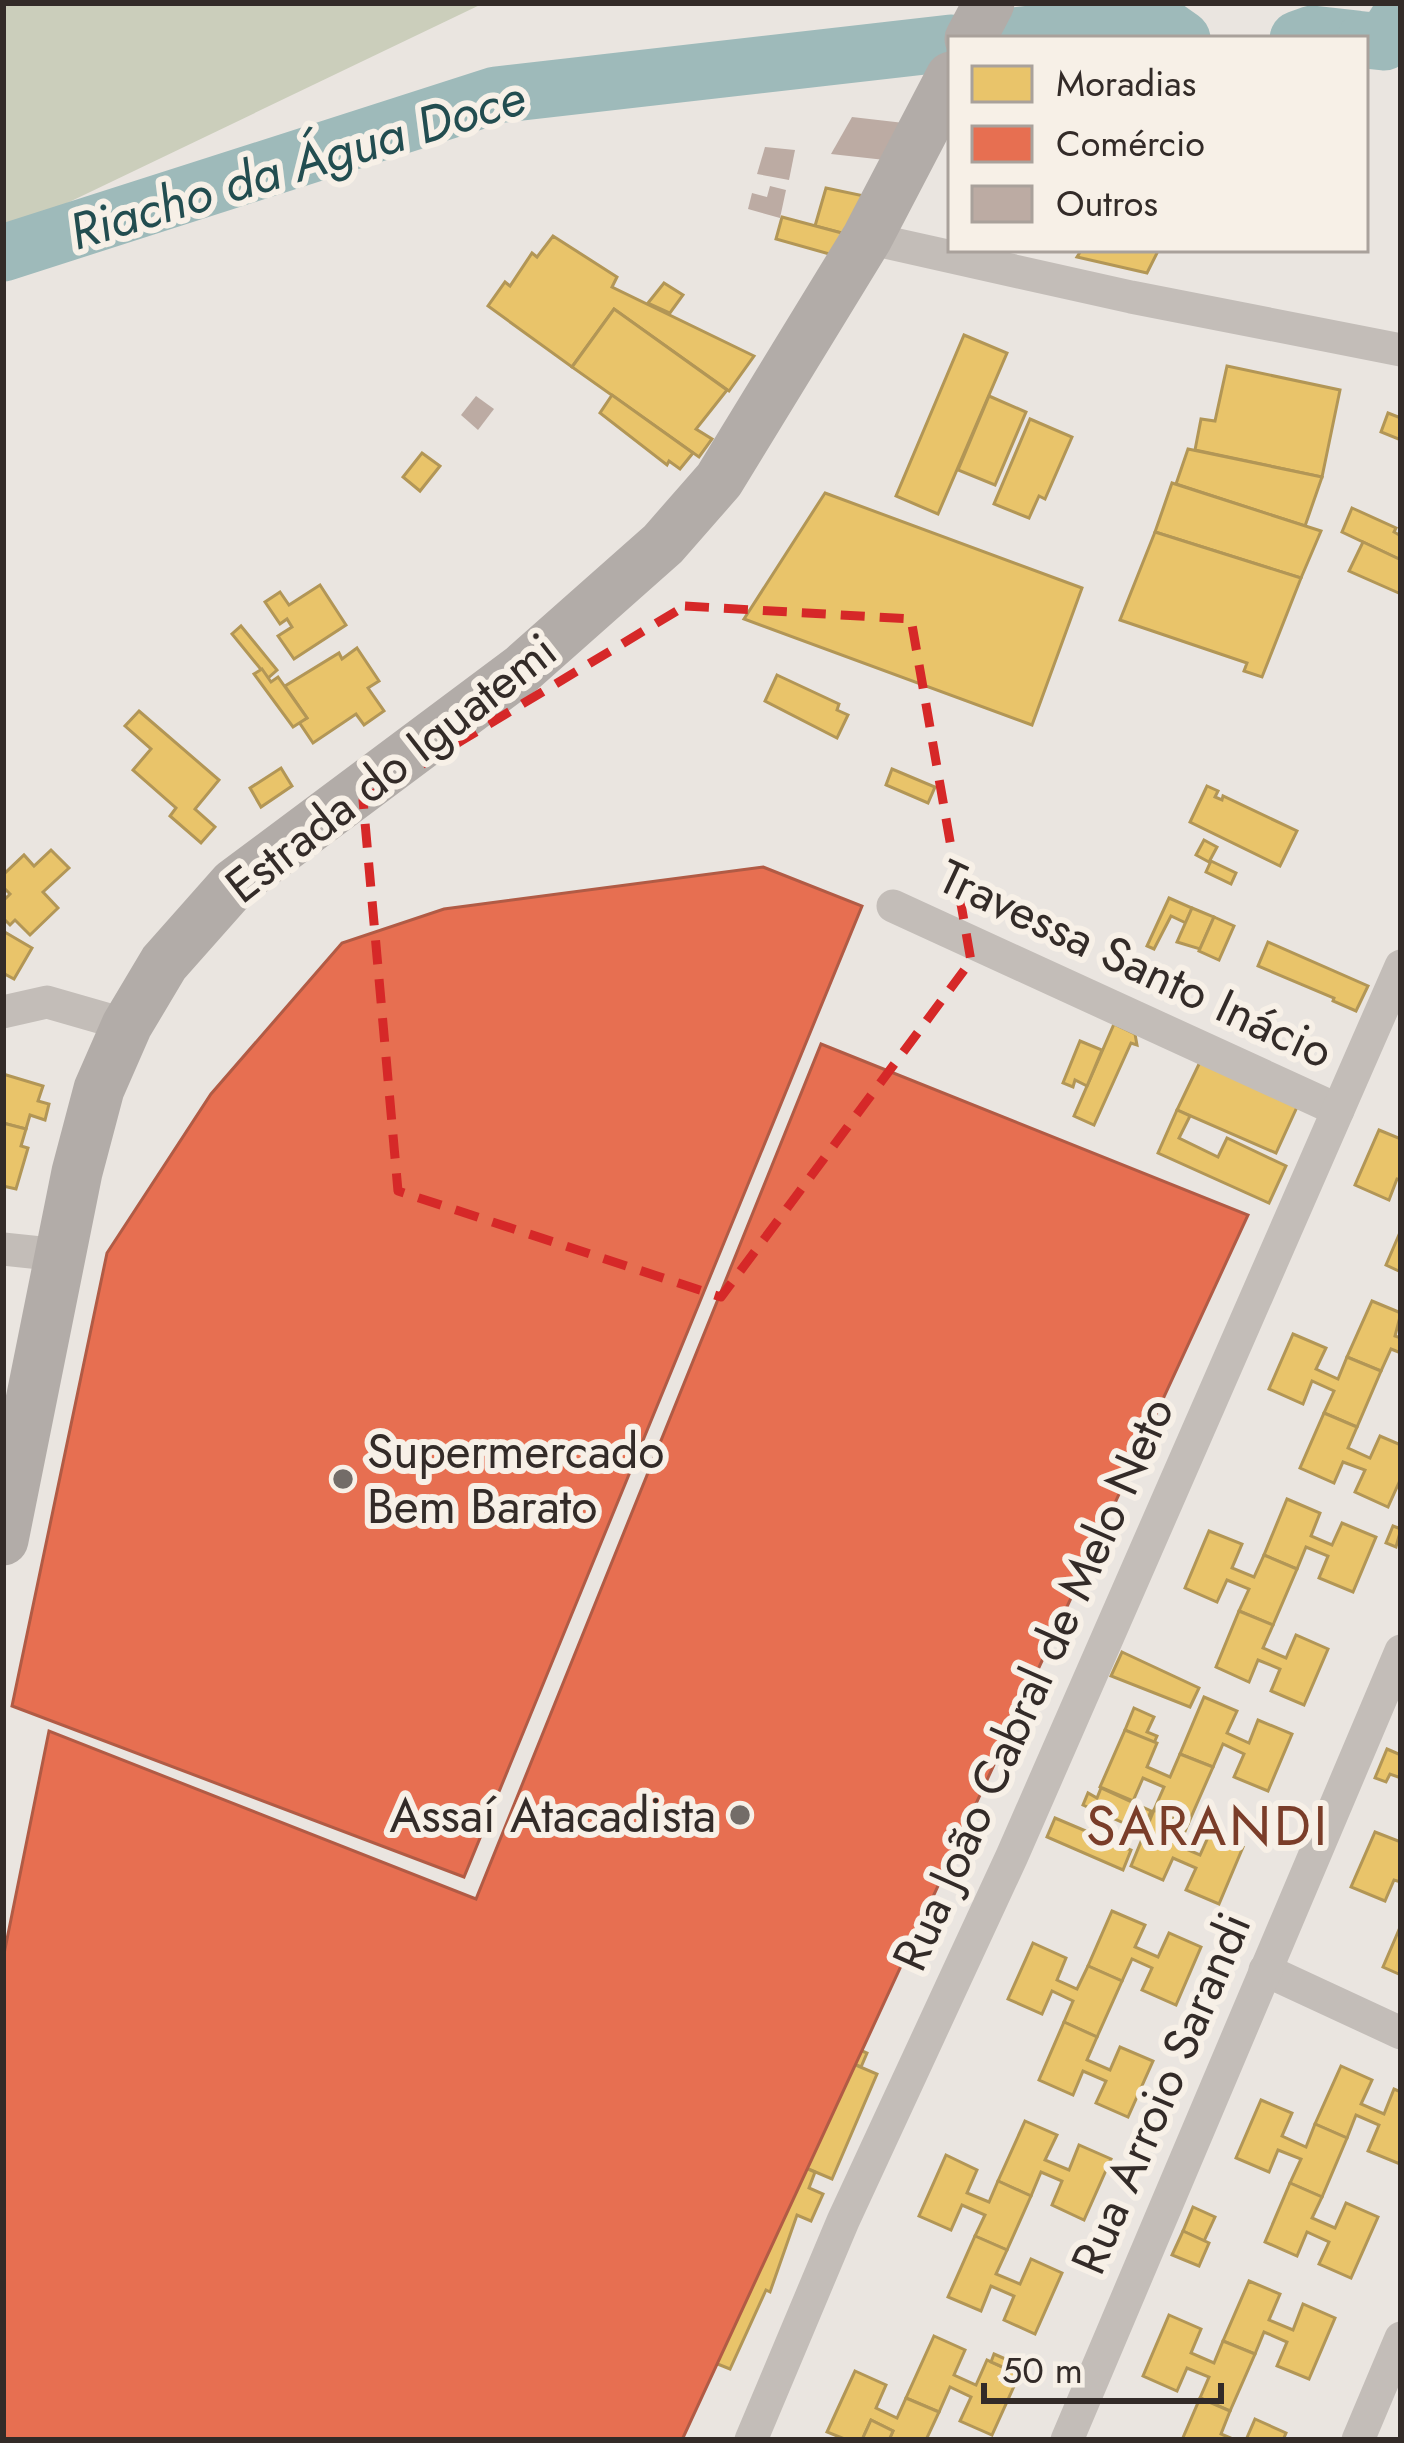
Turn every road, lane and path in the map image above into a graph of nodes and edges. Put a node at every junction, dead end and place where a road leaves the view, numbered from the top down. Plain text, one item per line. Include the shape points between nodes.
1 (989, 3) edge
2 (972, 36) edge
3 (948, 83) edge
4 (867, 238) junction
5 (1401, 350) edge
6 (893, 906) dead end
7 (1401, 966) edge
8 (3, 1012) edge
9 (127, 1025) junction
10 (1338, 1110) junction
11 (3, 1249) edge
12 (60, 1256) junction
13 (3, 1540) edge
14 (1401, 1651) edge
15 (1265, 1970) junction
16 (1401, 2033) edge
17 (1401, 2338) edge
18 (751, 2440) edge
19 (1067, 2440) edge
20 (1358, 2440) edge

1 - 2 main road
3 - 4 main road, Estrada do Iguatemi
4 - 5 street
4 - 9 main road, Estrada do Iguatemi via 718,480 663,544 522,668 234,884 164,963
6 - 10 street, Travessa Santo Inácio
7 - 10 street, Rua João Cabral de Melo Neto
8 - 9 street via 47,1002
9 - 12 main road, Estrada do Iguatemi via 99,1089
10 - 18 street, Rua João Cabral de Melo Neto
11 - 12 street
12 - 13 main road, Estrada do Iguatemi
14 - 15 street, Rua Arroio Sarandi
15 - 16 street
15 - 19 street, Rua Arroio Sarandi
17 - 20 street

